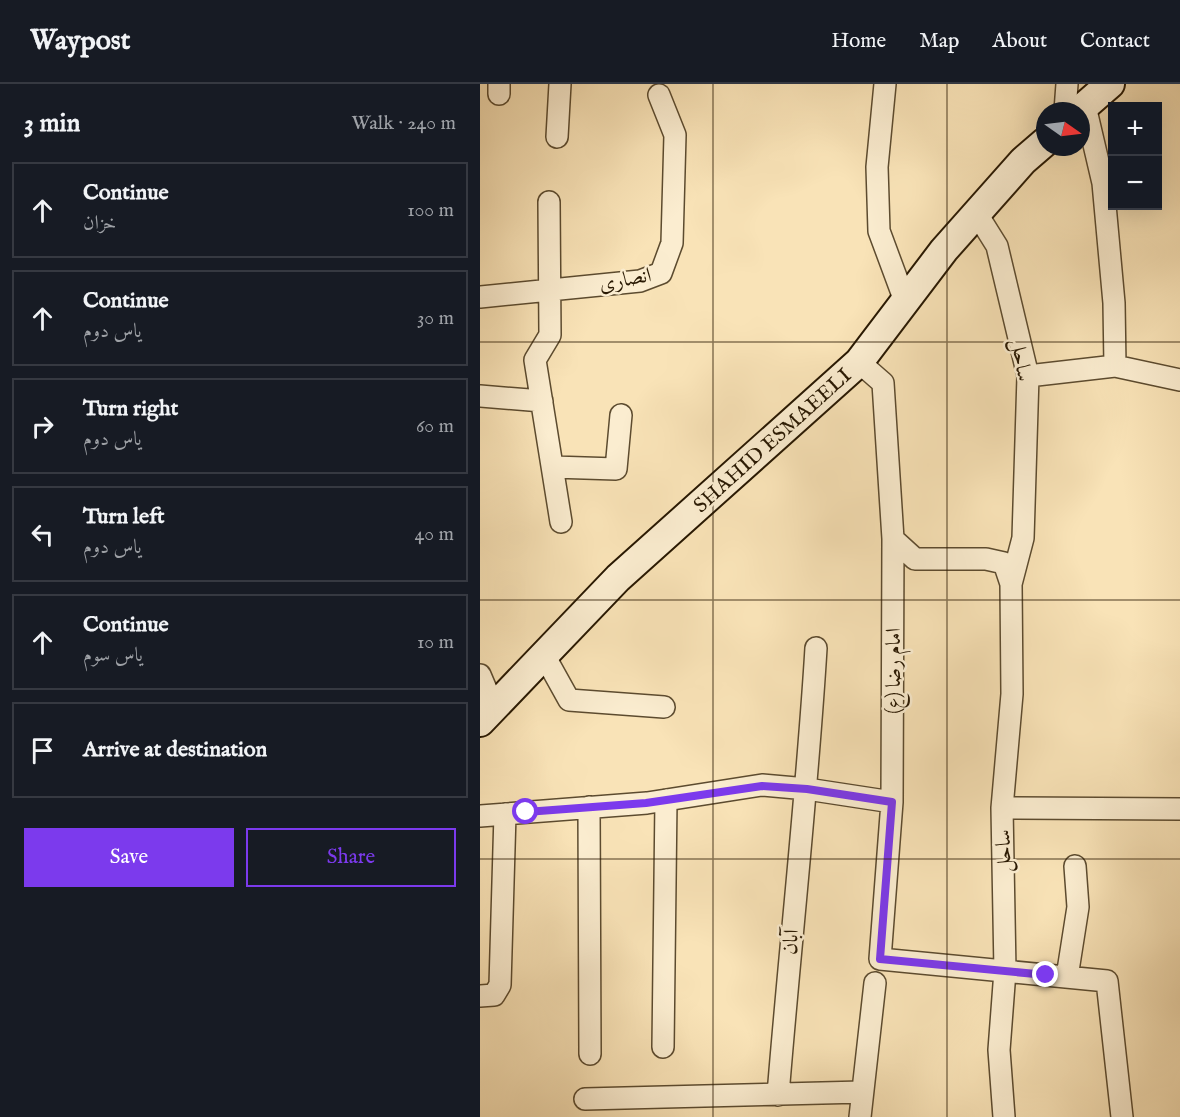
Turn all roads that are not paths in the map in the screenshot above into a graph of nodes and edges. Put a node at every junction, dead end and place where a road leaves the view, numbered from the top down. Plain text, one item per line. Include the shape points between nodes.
1 (560, 84) edge
2 (885, 84) edge
3 (1067, 84) edge
4 (1110, 84) edge
5 (659, 95) dead end
6 (1073, 102) edge
7 (1086, 102) edge
8 (557, 137) dead end
9 (1090, 147) edge
10 (1036, 149) edge
11 (549, 202) dead end
12 (977, 213) junction
13 (550, 290) junction
14 (480, 297) edge
15 (905, 301) junction
16 (859, 362) junction
17 (1116, 366) junction
18 (1028, 376) junction
19 (1180, 380) edge
20 (480, 396) edge
21 (542, 401) junction
22 (621, 415) dead end
23 (552, 467) junction
24 (561, 522) dead end
25 (893, 540) junction
26 (1011, 584) junction
27 (816, 648) dead end
28 (544, 655) junction
29 (480, 675) edge
30 (664, 707) dead end
31 (487, 715) edge
32 (807, 789) junction
33 (666, 800) junction
34 (892, 802) junction
35 (589, 807) junction
36 (1002, 808) junction
37 (1180, 809) edge
38 (505, 814) junction
39 (480, 816) edge
40 (1075, 866) dead end
41 (1005, 971) junction
42 (1067, 977) junction
43 (875, 983) dead end
44 (480, 996) edge
45 (663, 1047) dead end
46 (590, 1054) dead end
47 (862, 1092) junction
48 (778, 1095) junction
49 (585, 1099) dead end
50 (860, 1117) edge
51 (1004, 1117) edge
52 (1122, 1117) edge

1 - 8 street
2 - 15 street via 877,167 879,231
3 - 6 street
4 - 7 street
5 - 13 street, انصاری via 675,135 672,243 661,273 640,281
9 - 17 street via 1103,183
10 - 12 street, SHAHID ESMAEELI
11 - 13 street
12 - 15 street, SHAHID ESMAEELI
12 - 18 street, ساحل via 997,246
13 - 14 street, انصاری
13 - 21 street via 550,335 535,360
15 - 16 street, SHAHID ESMAEELI
16 - 25 street via 883,383
16 - 28 street, SHAHID ESMAEELI via 618,578
17 - 18 street
17 - 19 street
18 - 26 street, ساحل via 1023,538
20 - 21 street
21 - 23 street
22 - 23 street via 616,469
23 - 24 street
25 - 26 street via 915,559 1004,563
25 - 34 street, امام رضا (ع)
26 - 36 street, ساحل via 1012,694
27 - 32 street, آبان
28 - 30 street via 569,699
28 - 31 street, SHAHID ESMAEELI
29 - 31 street
32 - 33 street via 762,786
32 - 34 street
32 - 48 street, آبان via 793,904
33 - 35 street
33 - 45 street
34 - 41 street, امام رضا (ع) via 880,959
35 - 38 street
35 - 46 street
36 - 37 street
36 - 41 street, ساحل
38 - 39 street
38 - 44 street via 500,985 494,995
40 - 42 street via 1078,907
41 - 42 street
41 - 51 street, ساحل via 999,1050
42 - 52 street via 1107,981
43 - 47 street
47 - 48 street
47 - 50 street
48 - 49 street

